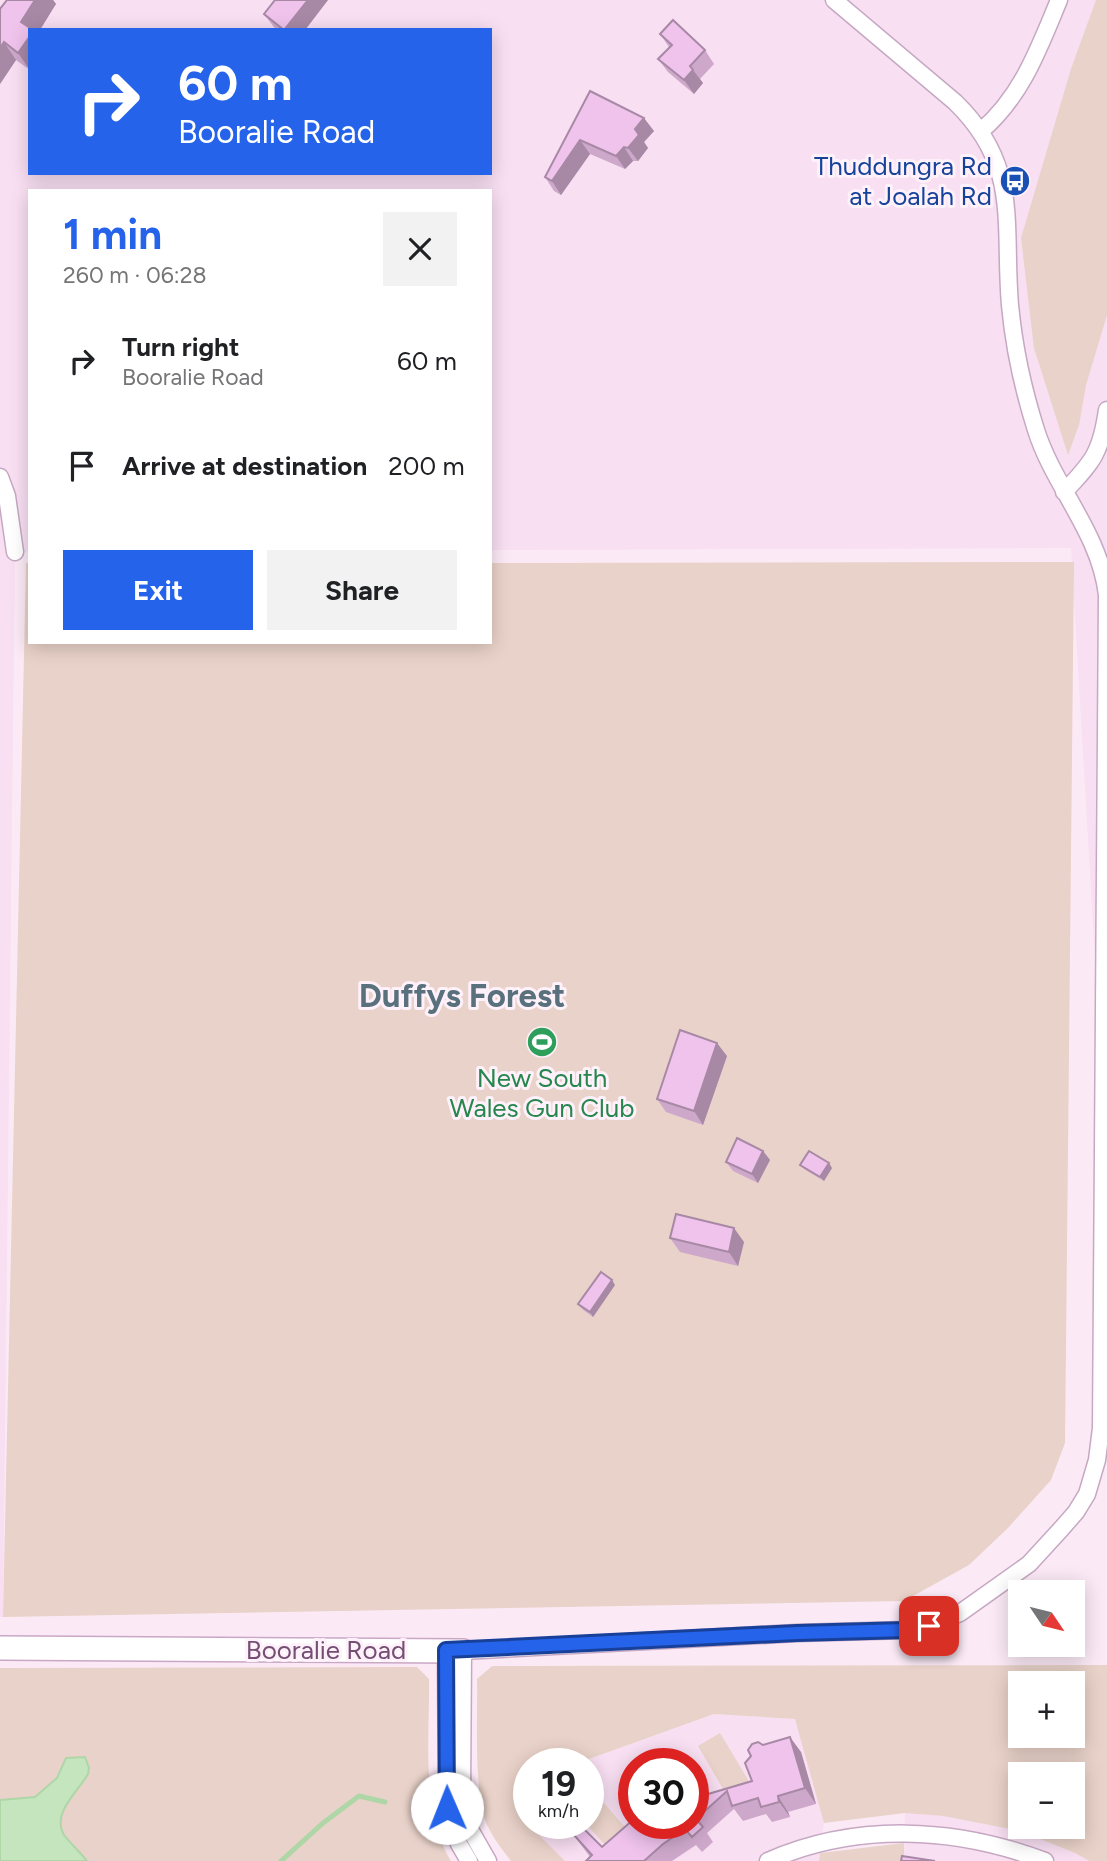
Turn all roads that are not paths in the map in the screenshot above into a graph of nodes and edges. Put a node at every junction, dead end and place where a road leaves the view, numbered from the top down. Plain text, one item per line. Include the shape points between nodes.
1 (834, 0) edge
2 (1059, 0) edge
3 (981, 131) junction
4 (1107, 410) edge
5 (0, 477) edge
6 (1064, 492) junction
7 (15, 552) dead end
8 (1105, 1024) edge
9 (0, 1648) edge
10 (454, 1651) junction
11 (469, 1861) edge
12 (488, 1861) edge
13 (768, 1861) edge
14 (1045, 1861) edge

1 - 3 street, Booralie Road via 954,102
2 - 3 street via 1026,78
3 - 6 street, Booralie Road via 1005,190 1010,306 1019,370 1039,441
4 - 6 street via 1097,453
5 - 7 street
6 - 8 street, Booralie Road via 1096,550 1107,595
8 - 10 street, Booralie Road via 1097,1460 1076,1512 1029,1564 960,1613 907,1630
9 - 10 street, Booralie Road
10 - 11 street via 447,1808
10 - 12 street via 462,1797 468,1826
13 - 14 street via 837,1838 905,1833 985,1842

